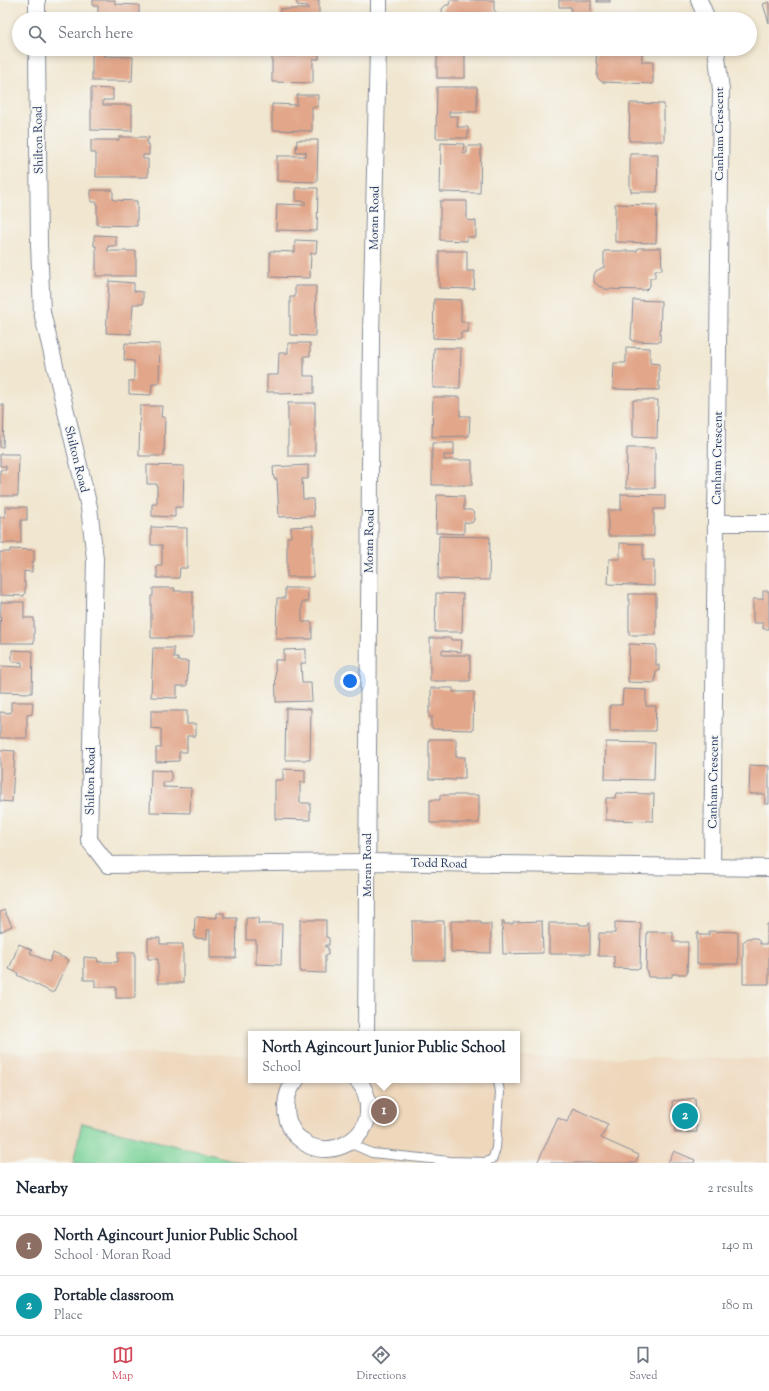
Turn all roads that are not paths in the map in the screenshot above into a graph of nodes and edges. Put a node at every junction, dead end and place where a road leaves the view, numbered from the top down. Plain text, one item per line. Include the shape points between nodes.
1 (37, 0) edge
2 (379, 0) edge
3 (699, 0) edge
4 (37, 12) edge
5 (379, 12) edge
6 (704, 12) edge
7 (37, 56) edge
8 (378, 56) edge
9 (717, 56) edge
10 (716, 523) junction
11 (769, 524) edge
12 (367, 862) junction
13 (108, 866) joint
14 (712, 867) junction
15 (769, 868) edge
16 (366, 1031) edge
17 (294, 1083) edge
18 (362, 1083) edge
19 (498, 1083) edge
20 (349, 1143) junction

1 - 4 street
2 - 5 street
3 - 6 street
7 - 13 street, Shilton Road via 42,312 89,507 95,559 89,840
8 - 12 street, Moran Road via 371,335
9 - 10 street, Canham Crescent via 721,90
10 - 11 street
10 - 14 street, Canham Crescent
12 - 13 street, Todd Road
12 - 14 street, Todd Road
12 - 16 street, Moran Road
14 - 15 street, Todd Road
17 - 20 street via 287,1096 286,1116 294,1134 310,1146 330,1150
18 - 20 street via 368,1104 368,1115 358,1136
19 - 20 lane via 496,1148 493,1158 487,1162 450,1162 372,1153

